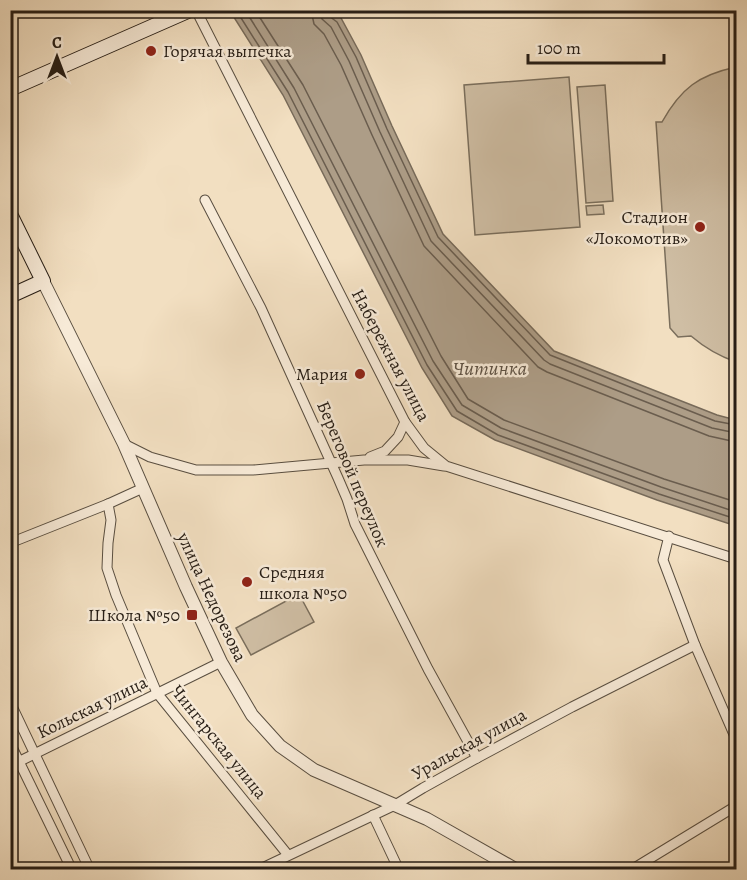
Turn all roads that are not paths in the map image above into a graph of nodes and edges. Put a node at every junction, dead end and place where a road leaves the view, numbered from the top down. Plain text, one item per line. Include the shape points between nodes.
1 (190, 10) edge
2 (196, 10) edge
3 (10, 89) edge
4 (206, 200) dead end
5 (10, 213) edge
6 (43, 281) junction
7 (10, 296) edge
8 (405, 422) junction
9 (124, 444) junction
10 (364, 459) junction
11 (330, 463) junction
12 (447, 466) junction
13 (143, 488) junction
14 (108, 504) junction
15 (669, 536) junction
16 (10, 543) edge
17 (736, 559) edge
18 (695, 645) junction
19 (221, 662) junction
20 (158, 693) junction
21 (10, 702) edge
22 (736, 739) edge
23 (10, 743) edge
24 (35, 754) junction
25 (477, 758) junction
26 (20, 761) junction
27 (10, 766) edge
28 (395, 805) junction
29 (736, 806) edge
30 (373, 815) junction
31 (288, 855) junction
32 (279, 865) edge
33 (72, 870) edge
34 (90, 870) edge
35 (258, 870) edge
36 (399, 870) edge
37 (517, 870) edge
38 (631, 870) edge

1 - 3 main road
2 - 8 street, Набережная улица
4 - 11 street, Береговой переулок via 261,308
5 - 6 main road, улица Недорезова
6 - 7 main road
6 - 9 street, улица Недорезова
8 - 10 street via 385,451
8 - 12 street, Набережная улица via 424,448
9 - 11 street via 150,457 196,470
9 - 13 street, улица Недорезова
10 - 11 street
10 - 12 street
11 - 25 street, Береговой переулок via 355,524
12 - 15 street, Набережная улица
13 - 14 street
13 - 19 street, улица Недорезова
14 - 16 street
14 - 20 street, Чингарская улица via 111,520 107,568
15 - 17 street, Набережная улица
15 - 18 street via 663,560
18 - 22 street
18 - 25 street, Уральская улица
19 - 20 street, Кольская улица
19 - 28 street, улица Недорезова via 252,715 280,746 314,770
20 - 24 street, Кольская улица
20 - 31 street, Чингарская улица
21 - 24 street
23 - 26 street
24 - 26 street, Кольская улица
24 - 34 street
25 - 28 street, Уральская улица
26 - 27 street, Кольская улица
26 - 33 street
28 - 30 street, Уральская улица
28 - 37 street, улица Недорезова
29 - 38 street
30 - 31 street, Уральская улица
30 - 36 street
31 - 32 street, Уральская улица
32 - 35 street, Уральская улица

